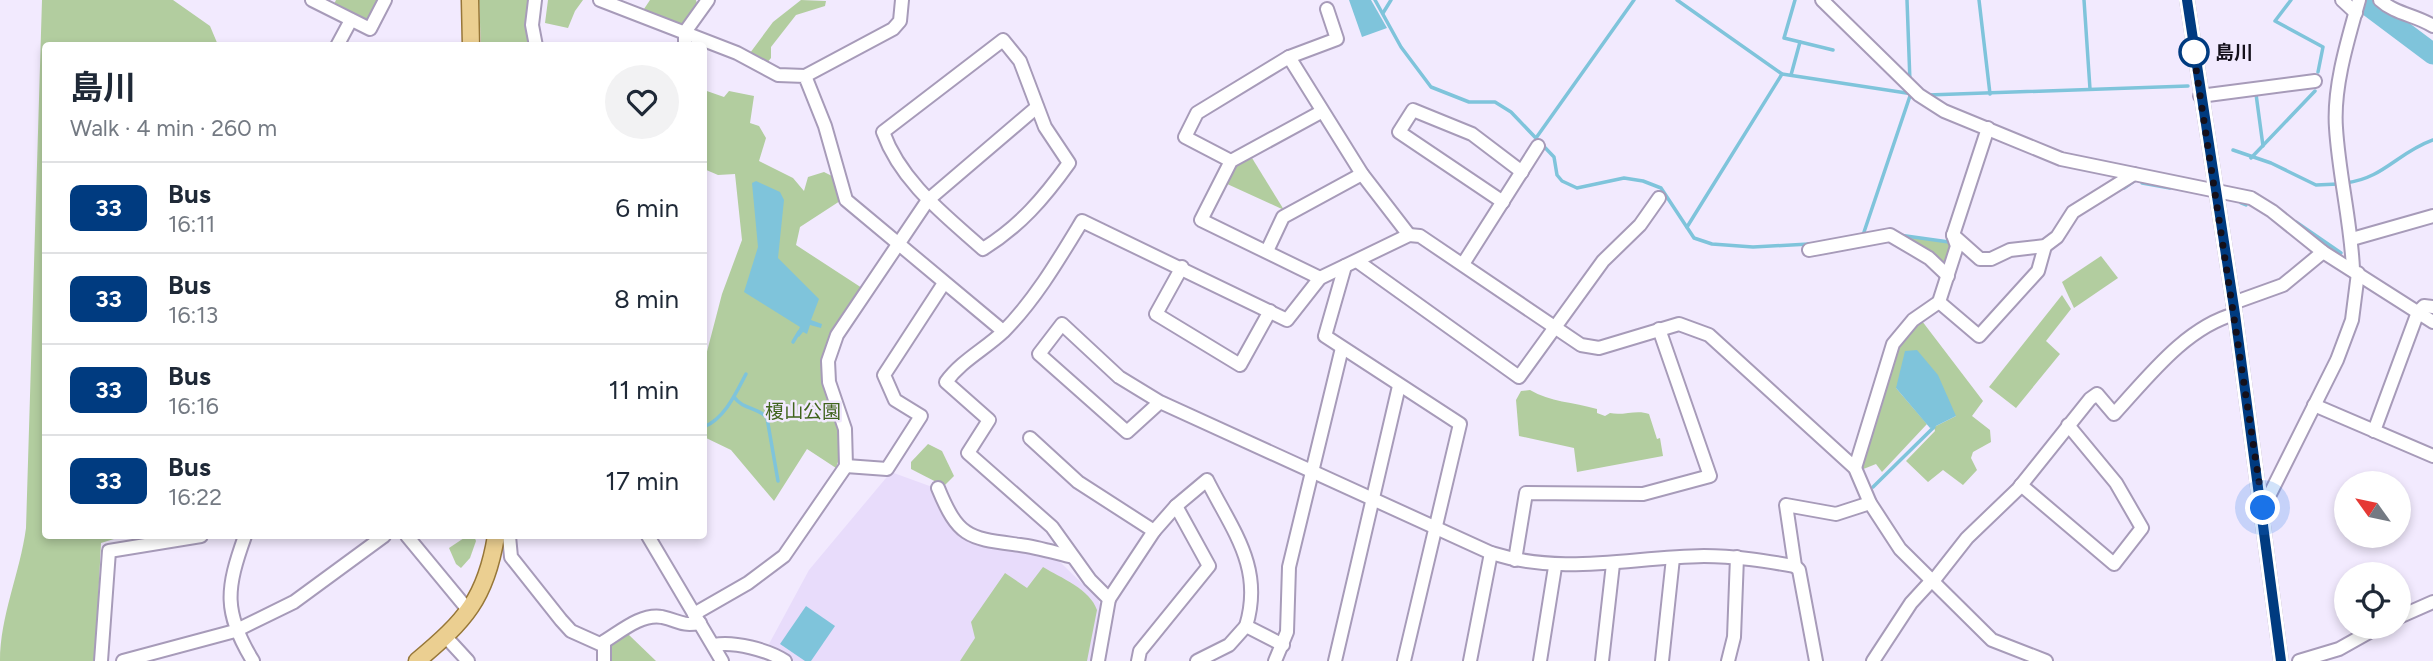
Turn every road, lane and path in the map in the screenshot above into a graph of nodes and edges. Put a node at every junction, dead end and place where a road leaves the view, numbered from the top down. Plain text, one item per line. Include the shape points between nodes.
1 (312, 0) edge
2 (385, 0) edge
3 (470, 0) edge
4 (536, 0) edge
5 (600, 0) edge
6 (708, 0) edge
7 (902, 0) edge
8 (1822, 0) edge
9 (2187, 0) edge
10 (2342, 0) edge
11 (2380, 0) edge
12 (2357, 7) edge
13 (1327, 9) dead end
14 (351, 20) junction
15 (2433, 26) edge
16 (685, 32) junction
17 (339, 42) edge
18 (471, 42) edge
19 (535, 42) edge
20 (685, 42) edge
21 (707, 42) edge
22 (707, 42) edge
23 (1289, 57) junction
24 (805, 76) junction
25 (2315, 81) dead end
26 (2200, 96) junction
27 (1037, 107) junction
28 (1321, 112) junction
29 (1988, 128) junction
30 (1538, 146) dead end
31 (1231, 161) junction
32 (1522, 172) junction
33 (1362, 174) junction
34 (2134, 174) junction
35 (2215, 189) junction
36 (1659, 198) dead end
37 (928, 200) junction
38 (1503, 202) junction
39 (2433, 216) edge
40 (1409, 235) junction
41 (1953, 235) junction
42 (2352, 239) junction
43 (898, 243) junction
44 (2045, 246) junction
45 (1809, 250) dead end
46 (1267, 251) junction
47 (2323, 252) junction
48 (1351, 263) junction
49 (1463, 264) junction
50 (1182, 267) junction
51 (2355, 271) junction
52 (1948, 276) junction
53 (1320, 278) junction
54 (944, 283) junction
55 (1939, 302) junction
56 (2433, 307) edge
57 (2234, 309) junction
58 (1270, 311) junction
59 (2418, 312) junction
60 (2433, 322) edge
61 (1554, 328) junction
62 (1659, 329) junction
63 (1003, 331) junction
64 (1342, 348) junction
65 (1399, 386) junction
66 (1160, 402) junction
67 (2314, 405) junction
68 (2068, 425) junction
69 (2374, 431) junction
70 (1030, 438) dead end
71 (2433, 456) edge
72 (846, 466) junction
73 (1312, 468) junction
74 (1855, 468) junction
75 (2021, 485) junction
76 (938, 488) dead end
77 (1375, 499) junction
78 (1870, 503) junction
79 (1176, 506) junction
80 (2263, 508) junction
81 (1438, 527) junction
82 (1154, 531) junction
83 (183, 539) edge
84 (244, 539) edge
85 (380, 539) edge
86 (409, 539) edge
87 (496, 539) edge
88 (509, 539) edge
89 (650, 539) edge
90 (1491, 553) junction
91 (1073, 557) junction
92 (1737, 557) junction
93 (1673, 558) junction
94 (1515, 560) junction
95 (1613, 564) junction
96 (1555, 566) junction
97 (1795, 566) junction
98 (1934, 580) junction
99 (1109, 599) junction
100 (2433, 602) edge
101 (469, 611) junction
102 (2411, 612) edge
103 (697, 618) junction
104 (1246, 626) junction
105 (235, 631) junction
106 (446, 636) junction
107 (2357, 639) edge
108 (604, 642) junction
109 (714, 645) junction
110 (1283, 645) junction
111 (425, 659) edge
112 (101, 661) edge
113 (123, 661) edge
114 (253, 661) edge
115 (467, 661) edge
116 (604, 661) edge
117 (722, 661) edge
118 (785, 661) edge
119 (1098, 661) edge
120 (1138, 661) edge
121 (1197, 661) edge
122 (1275, 661) edge
123 (1335, 661) edge
124 (1404, 661) edge
125 (1470, 661) edge
126 (1540, 661) edge
127 (1602, 661) edge
128 (1662, 661) edge
129 (1728, 661) edge
130 (1816, 661) edge
131 (1873, 661) edge
132 (2046, 661) edge
133 (2281, 661) edge
134 (2300, 661) edge

1 - 14 street
2 - 14 street via 370,29
3 - 18 main road
4 - 19 street via 532,26
5 - 16 street
6 - 16 street
7 - 24 street via 900,21 893,29
8 - 29 street via 1927,102
9 - 26 street
10 - 12 street
11 - 15 street via 2390,9 2418,16
12 - 42 street via 2339,87 2336,126
13 - 23 street via 1338,38
14 - 17 street
16 - 20 street
16 - 22 street
21 - 24 street via 778,75
23 - 28 street
23 - 31 street via 1197,113 1185,137
24 - 43 street via 846,200
25 - 26 street
26 - 35 street
27 - 37 street
27 - 37 street via 1069,163 1044,199 1011,232 984,249
27 - 37 street via 1020,61 1003,40 883,132 888,147
28 - 31 street
28 - 33 street
29 - 34 street via 2062,159
29 - 41 street
30 - 32 street
31 - 46 street via 1201,220
32 - 38 street
32 - 38 street via 1472,134 1413,110 1399,132
33 - 40 street
33 - 46 street via 1283,217
34 - 35 street
34 - 44 street via 2073,212 2057,237
35 - 47 street via 2251,198
35 - 57 street
36 - 61 street via 1640,225 1603,261
37 - 43 street
38 - 49 street
39 - 42 street
40 - 48 street
40 - 49 street via 1420,236
41 - 44 street via 1980,259
41 - 52 street via 1957,246
42 - 51 street
43 - 54 street
43 - 72 street via 837,335 828,361 829,382 845,429
44 - 55 street via 2038,271 1979,335
45 - 52 street via 1890,230
46 - 53 street
47 - 51 street
47 - 57 street via 2283,285
48 - 53 street
48 - 61 street via 1519,377
48 - 64 street via 1325,336
49 - 61 street
50 - 58 street
50 - 58 street via 1156,314 1240,365
50 - 63 street via 1082,220 1053,270
51 - 59 street
51 - 67 street via 2352,320
52 - 55 street
53 - 58 street via 1287,320
54 - 63 street
54 - 72 street via 884,374 895,400 921,416 887,469
55 - 74 street via 1913,320 1893,344
56 - 59 street via 2424,306
57 - 68 street via 2194,333 2114,414 2097,394
57 - 80 street
59 - 60 street
59 - 69 street
61 - 62 street via 1581,345 1599,348
62 - 74 street via 1679,324 1709,335
62 - 94 street via 1710,477 1643,494 1526,493
63 - 91 street via 946,382 989,420 968,453 1052,527
64 - 65 street
64 - 73 street
65 - 77 street
65 - 81 street via 1460,424
66 - 66 street via 1127,432 1039,354 1062,324 1119,377
66 - 73 street
67 - 69 street
67 - 80 street
68 - 75 street
68 - 75 street via 2116,483 2143,528 2114,564
69 - 71 street
70 - 82 street via 1078,482
72 - 103 street via 783,556
73 - 77 street
73 - 110 street via 1289,567 1289,616
74 - 78 street
75 - 98 street via 1967,538
76 - 91 street via 948,512 978,539
77 - 81 street
77 - 123 street
78 - 97 street via 1836,514 1786,505
78 - 98 street via 1899,549
79 - 82 street
79 - 104 street via 1207,480 1250,569 1252,605
79 - 120 street via 1209,566 1151,636
80 - 133 street
81 - 90 street
81 - 124 street
82 - 99 street
83 - 112 street via 109,551
84 - 105 street via 233,571
85 - 105 street via 294,602
86 - 101 street
87 - 101 main road via 482,592
88 - 108 street via 511,557 571,631
89 - 103 street
90 - 94 street
90 - 125 street
91 - 99 street
92 - 93 street
92 - 97 street
92 - 129 street via 1734,637
93 - 95 street
93 - 128 street
94 - 96 street
95 - 96 street
95 - 127 street
96 - 126 street
97 - 130 street
98 - 131 street via 1911,603
98 - 132 street via 1992,640
99 - 119 street
100 - 102 street
101 - 106 main road
103 - 108 street via 682,626 661,617 644,618
103 - 109 street
104 - 110 street
104 - 121 street via 1229,645
105 - 113 street
105 - 114 street
106 - 111 main road
106 - 115 street
107 - 134 street
108 - 116 street
109 - 117 street
109 - 118 street via 775,654
110 - 122 street

